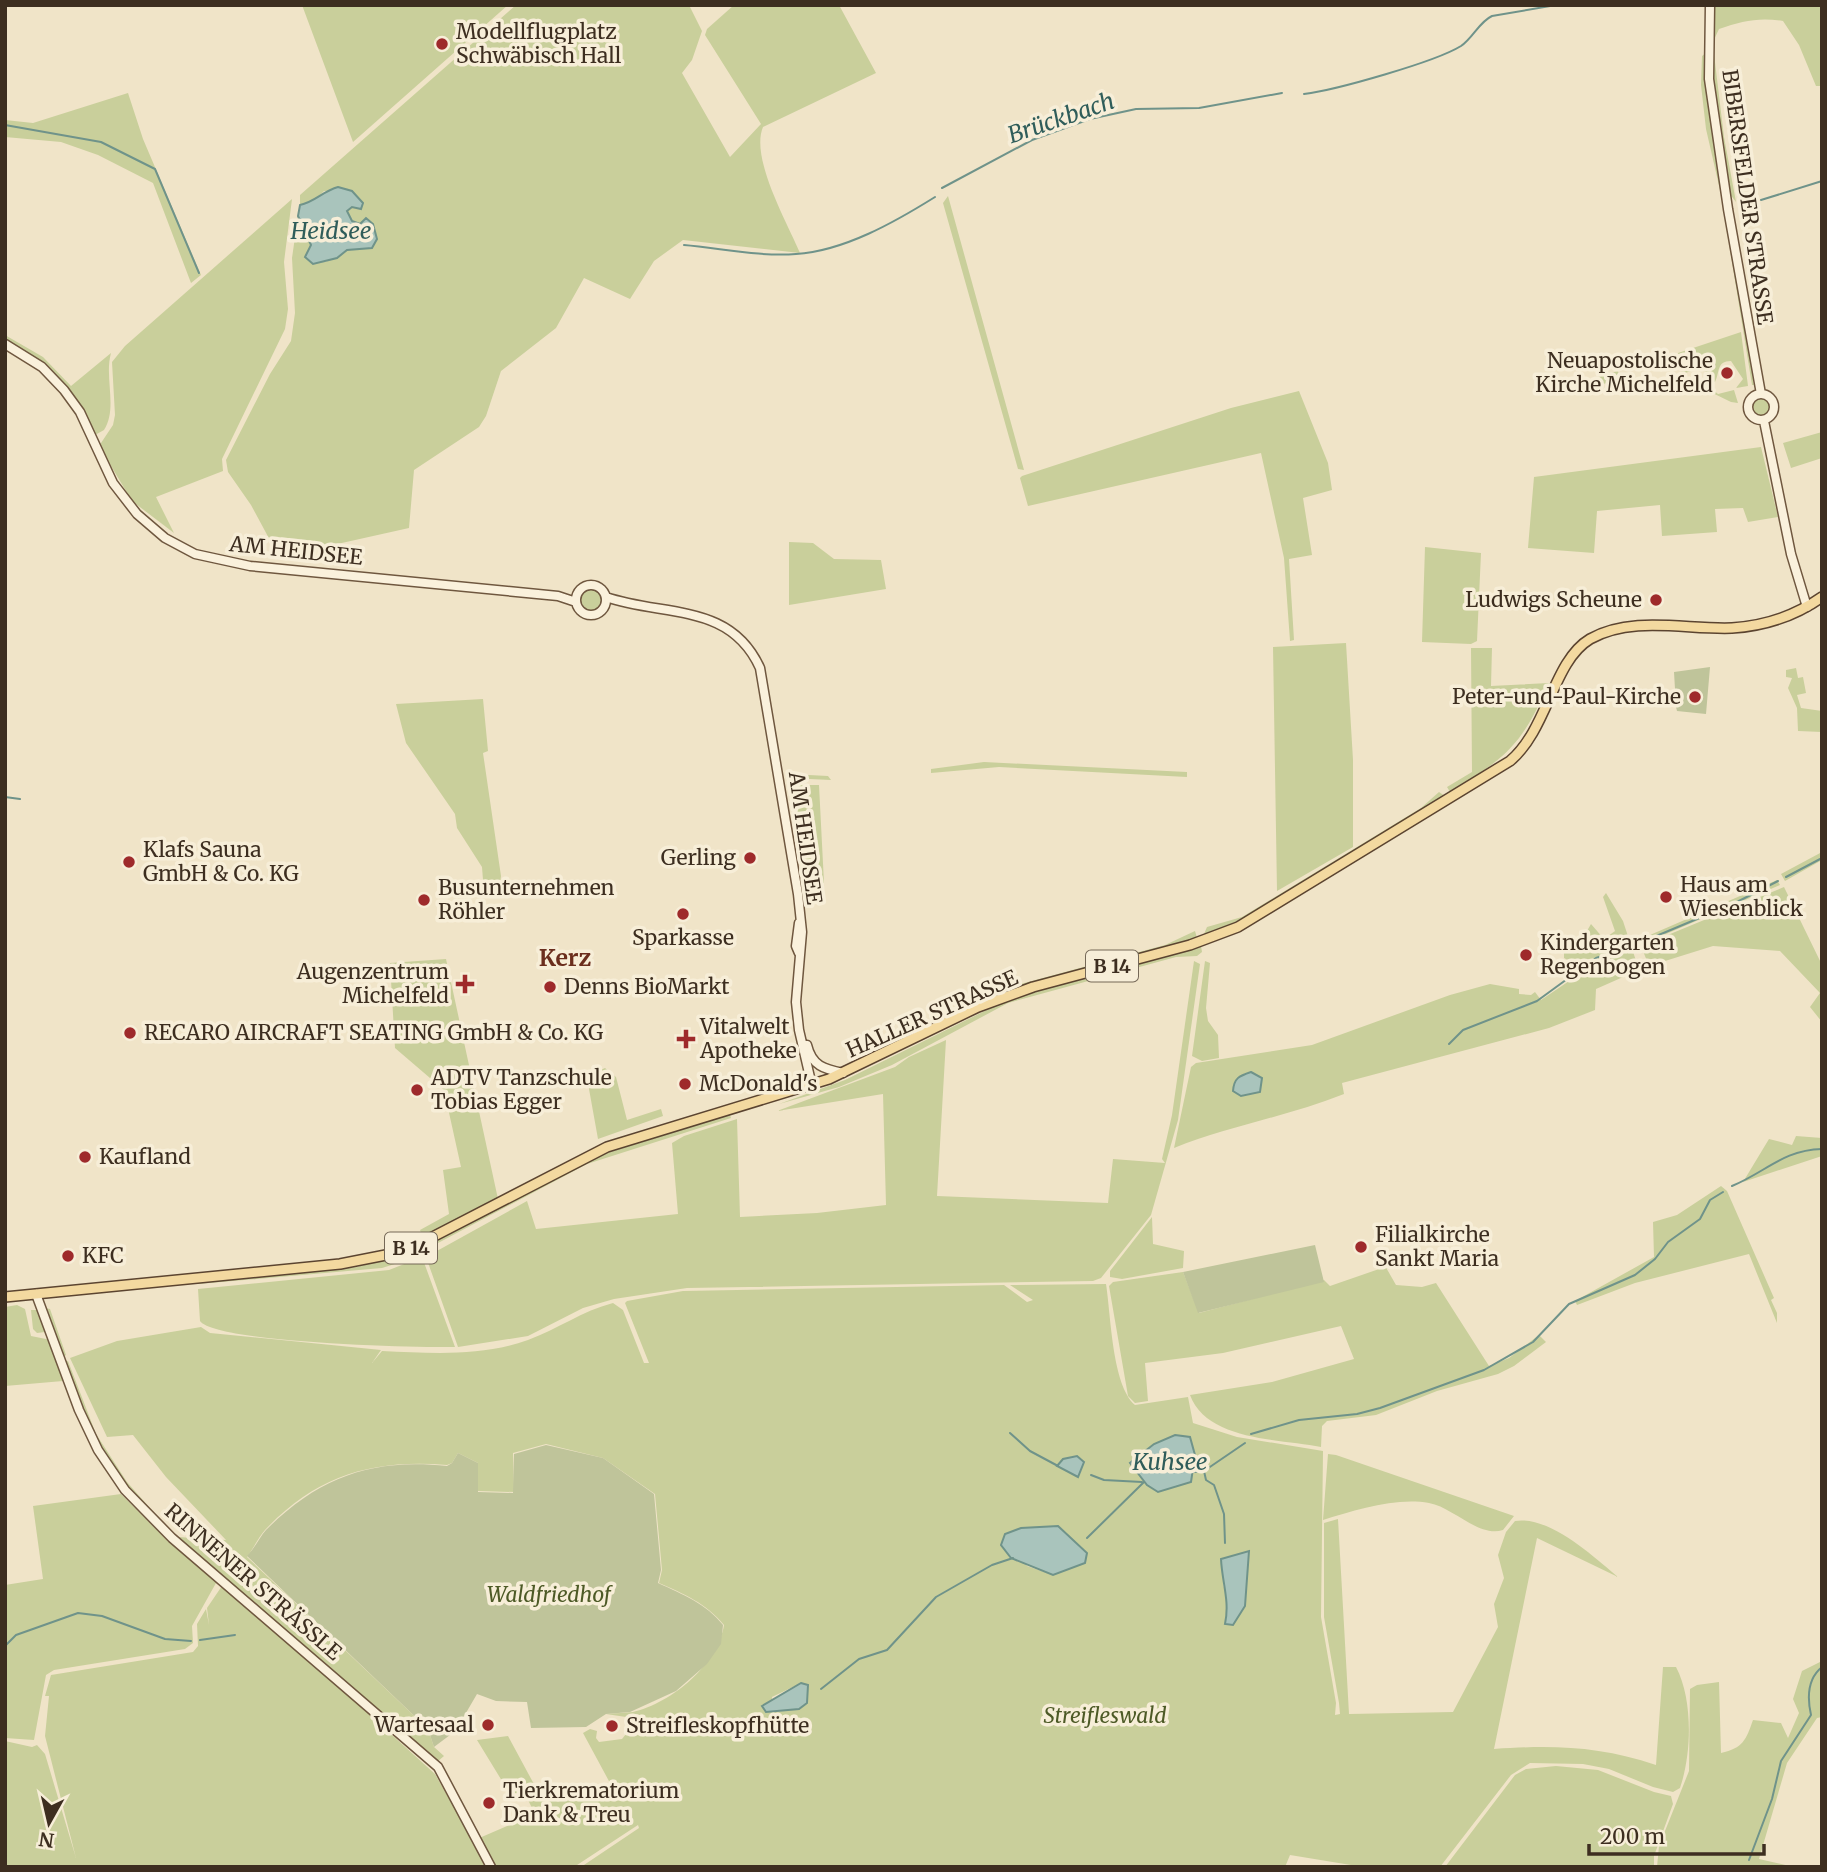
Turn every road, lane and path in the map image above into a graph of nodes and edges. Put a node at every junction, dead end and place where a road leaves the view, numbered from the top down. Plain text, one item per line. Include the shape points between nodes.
1 (1710, 5) edge
2 (5, 344) edge
3 (1761, 394) junction
4 (1763, 421) junction
5 (578, 592) junction
6 (558, 596) junction
7 (1822, 597) edge
8 (576, 602) junction
9 (605, 602) junction
10 (1807, 607) junction
11 (796, 1002) junction
12 (844, 1073) junction
13 (812, 1086) junction
14 (36, 1294) junction
15 (5, 1297) edge
16 (491, 1867) edge

1 - 3 main road, BIBERSFELDER STRASSE via 1709,79
2 - 6 main road, AM HEIDSEE via 42,367 64,390 80,412 113,483 137,514 165,538 195,554 250,566
3 - 4 main road, BIBERSFELDER STRASSE via 1771,398 1775,408
3 - 4 main road, BIBERSFELDER STRASSE via 1751,398 1748,412
4 - 10 main road, BIBERSFELDER STRASSE
5 - 6 main road, AM HEIDSEE
5 - 8 main road
5 - 9 main road via 593,585 600,588
6 - 8 main road, AM HEIDSEE
7 - 10 main road, HALLER STRASSE / B 14
8 - 9 main road via 580,611 589,615 599,612
9 - 11 main road, AM HEIDSEE via 718,622 740,637 756,659 763,678 798,894
10 - 12 main road, HALLER STRASSE / B 14 via 1755,625 1639,627 1598,635 1572,656 1537,729 1510,761 1238,927 978,1007
11 - 12 main road via 812,1060 821,1068
11 - 13 main road
12 - 13 main road, HALLER STRASSE / B 14
13 - 14 main road, HALLER STRASSE / B 14 via 607,1147 396,1253 340,1264
14 - 15 main road, B 14
14 - 16 main road, RINNENER STRÄSSLE via 79,1410 125,1490 172,1538 439,1767

